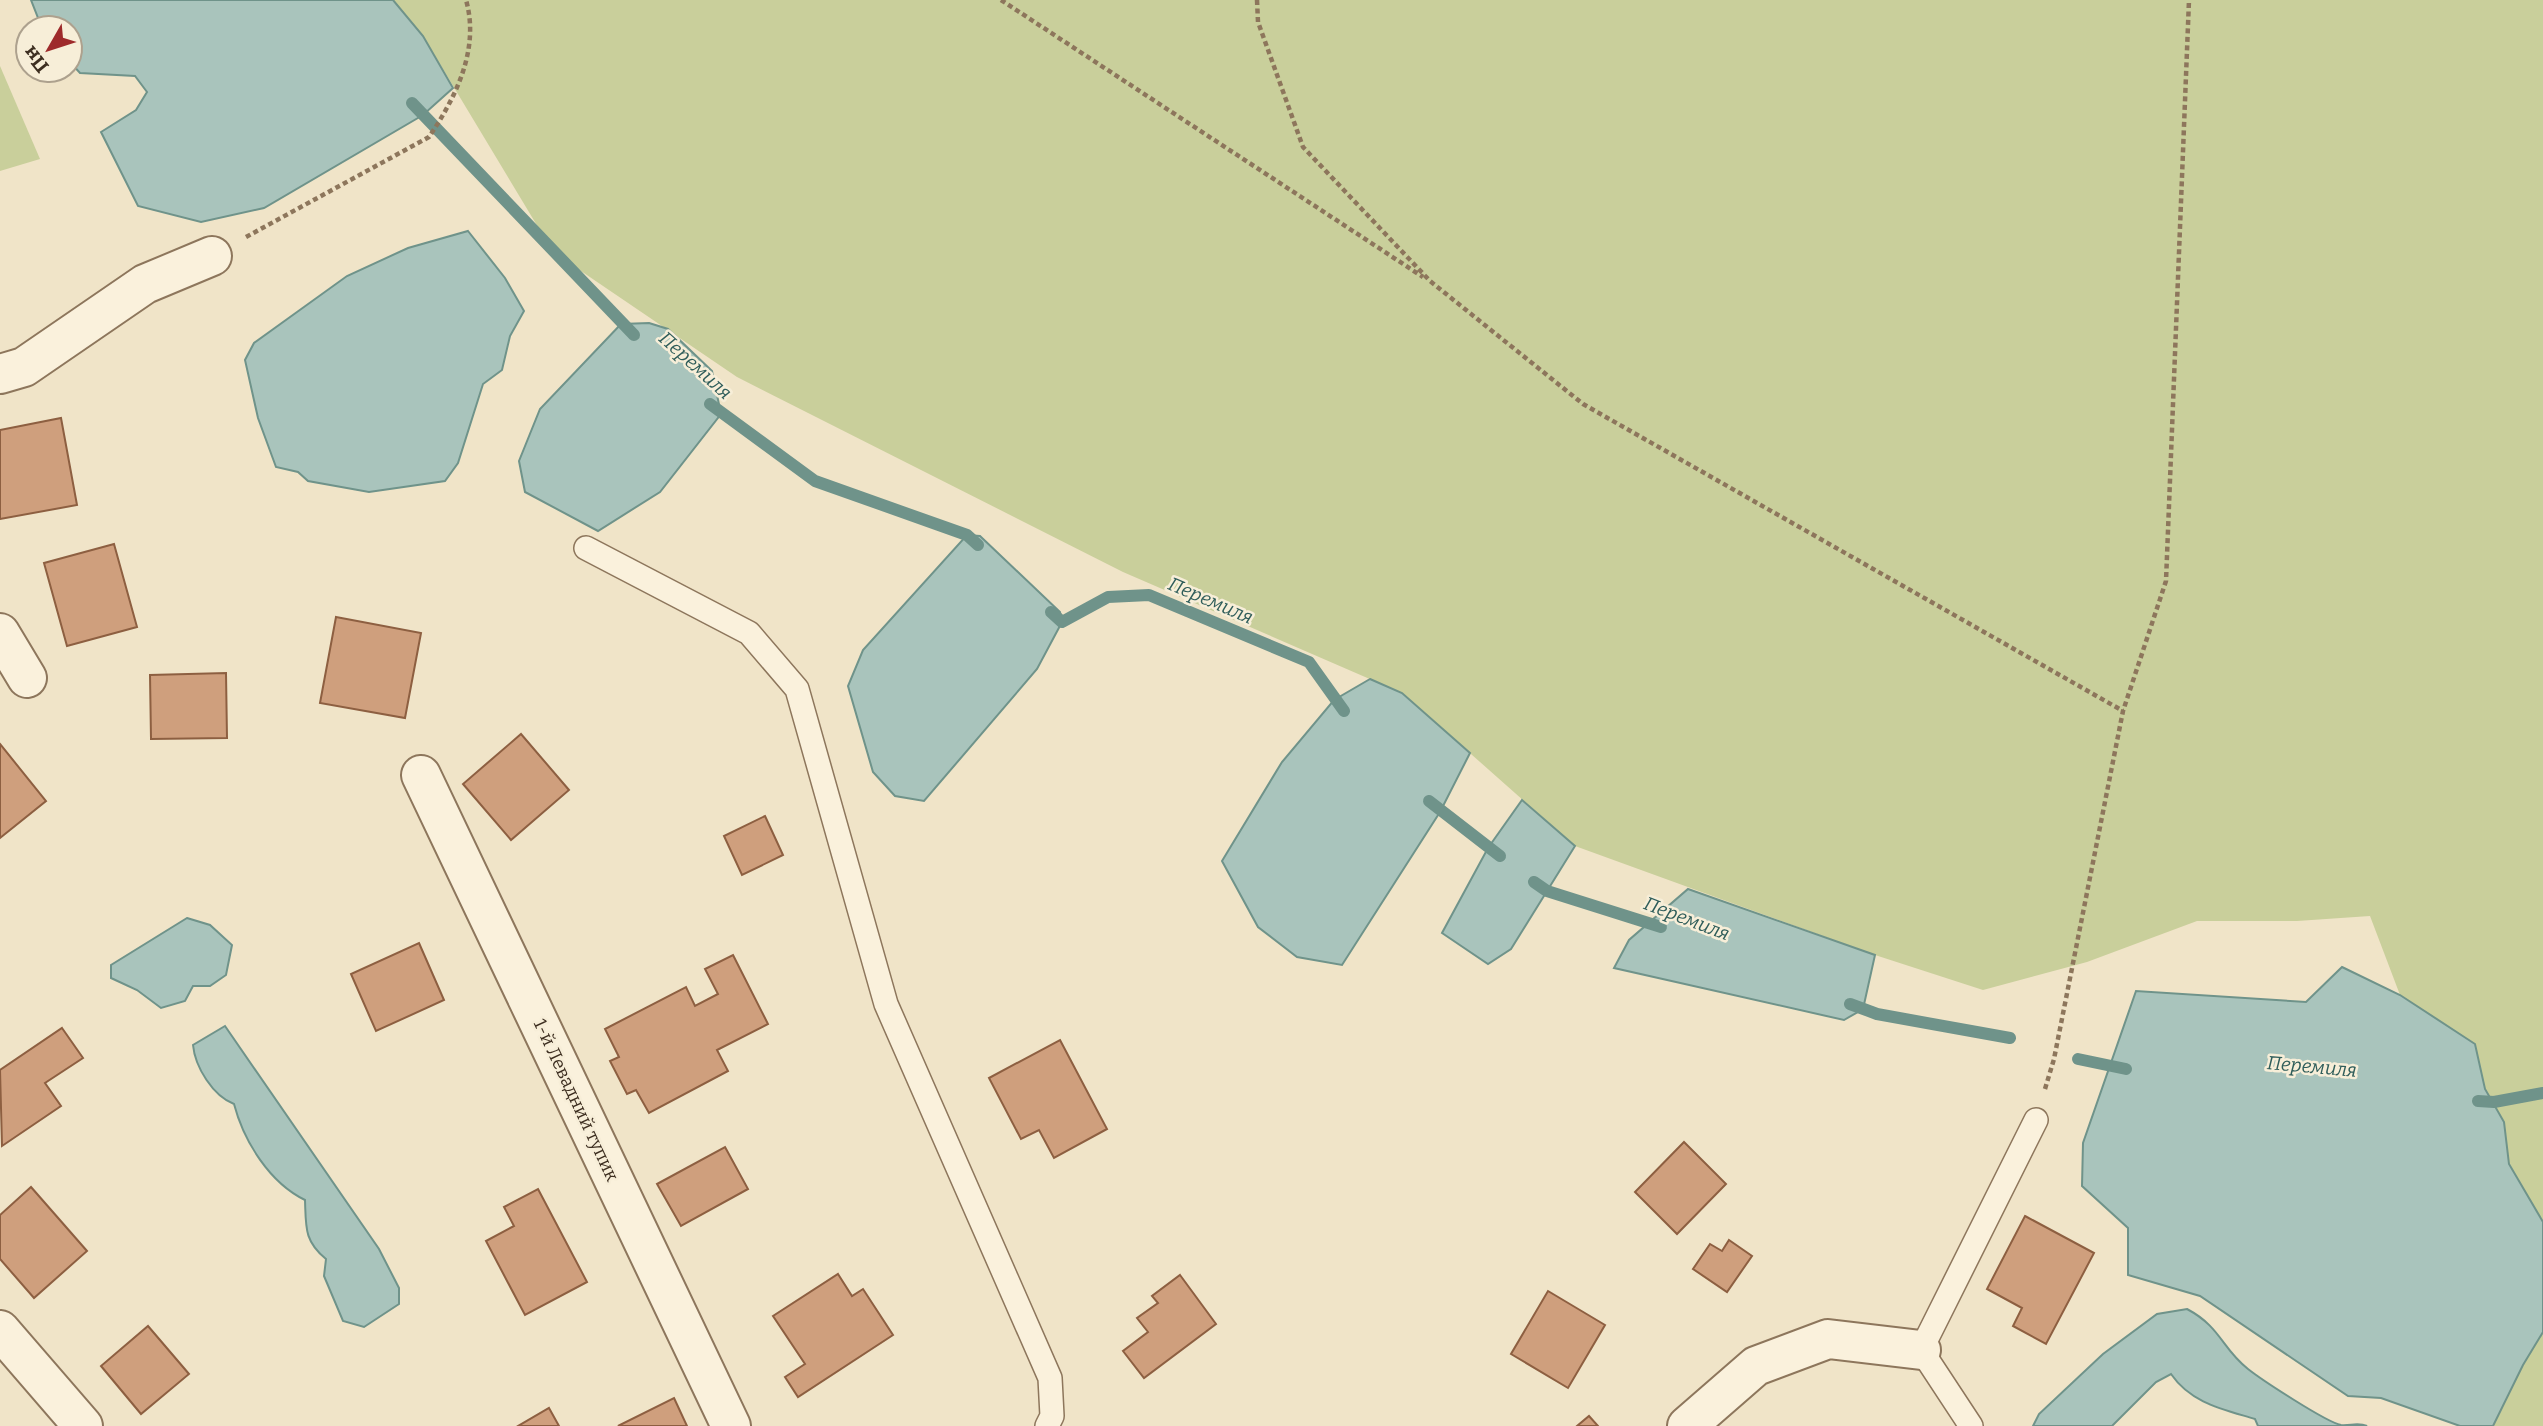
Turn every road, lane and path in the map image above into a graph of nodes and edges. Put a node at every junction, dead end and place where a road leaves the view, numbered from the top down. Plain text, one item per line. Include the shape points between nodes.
1 (466, 0) edge
2 (1001, 0) edge
3 (1257, 0) edge
4 (2189, 0) edge
5 (212, 256) joint
6 (1430, 282) junction
7 (0, 374) edge
8 (586, 548) dead end
9 (0, 634) edge
10 (27, 678) dead end
11 (2123, 711) junction
12 (421, 775) dead end
13 (2036, 1119) joint
14 (0, 1330) edge
15 (1921, 1350) junction
16 (82, 1426) edge
17 (731, 1426) edge
18 (1048, 1426) edge
19 (1687, 1426) edge
20 (1971, 1426) edge

1 - 5 path via 471,47 448,109 429,137
2 - 6 path
3 - 6 path via 1258,22 1303,147
4 - 11 path via 2166,581
5 - 7 street via 145,284 24,367
6 - 11 path via 1583,404
8 - 18 lane via 749,633 797,689 887,1004 1050,1378 1052,1416
9 - 10 street
11 - 13 path via 2054,1059
12 - 17 street, 1-й Левадний тупик
13 - 15 lane
14 - 16 street
15 - 19 street via 1828,1339 1756,1366
15 - 20 lane

